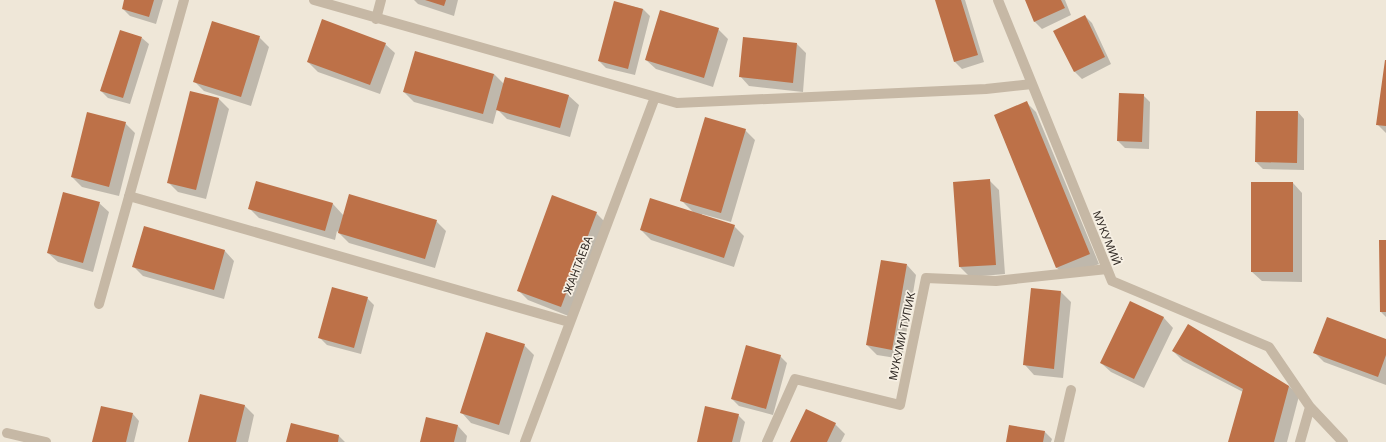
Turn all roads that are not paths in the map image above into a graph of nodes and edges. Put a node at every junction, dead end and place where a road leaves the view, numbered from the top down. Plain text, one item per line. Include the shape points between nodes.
1 (184, 0) edge
2 (314, 0) edge
3 (381, 0) edge
4 (998, 0) edge
5 (376, 19) junction
6 (1032, 84) junction
7 (655, 97) junction
8 (129, 196) junction
9 (1107, 269) junction
10 (99, 304) dead end
11 (569, 322) junction
12 (1071, 390) dead end
13 (1310, 406) junction
14 (7, 433) dead end
15 (46, 442) edge
16 (525, 442) edge
17 (767, 442) edge
18 (1059, 442) edge
19 (1300, 442) edge
20 (1343, 442) edge

1 - 8 street
2 - 5 street
3 - 5 street
4 - 6 street, МУКУМИЙ
5 - 7 street
6 - 7 street via 986,89 677,103
6 - 9 street, МУКУМИЙ
7 - 11 street, ЖАНТАЕВА
8 - 10 street
8 - 11 street
9 - 13 street, МУКУМИЙ via 1112,281 1270,348
9 - 17 street, МУКУМИ ТУПИК via 996,281 926,278 900,405 795,379
11 - 16 street, ЖАНТАЕВА
12 - 18 street
13 - 19 street
13 - 20 street, МУКУМИЙ
14 - 15 street

